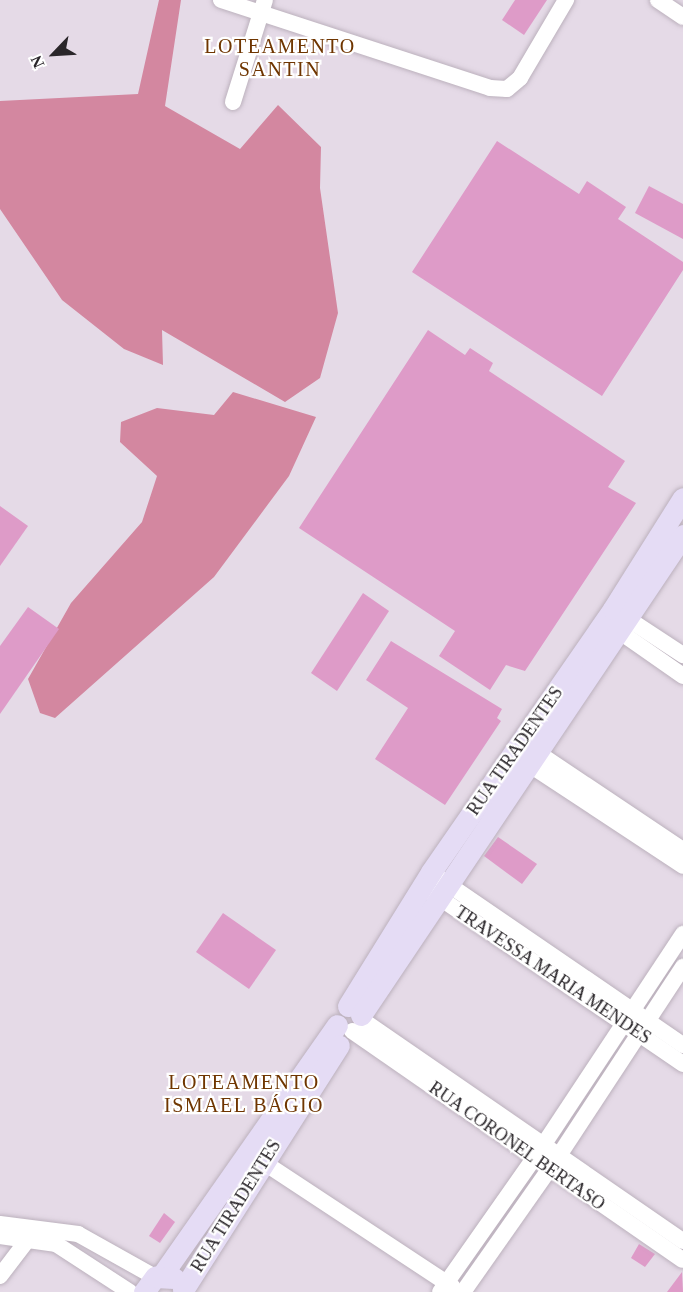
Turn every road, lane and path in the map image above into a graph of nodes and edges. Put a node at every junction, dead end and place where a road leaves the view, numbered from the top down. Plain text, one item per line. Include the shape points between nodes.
1 (221, 0) edge
2 (566, 0) edge
3 (658, 0) edge
4 (262, 7) edge
5 (683, 17) edge
6 (233, 102) dead end
7 (683, 498) edge
8 (683, 535) edge
9 (616, 620) junction
10 (683, 655) edge
11 (683, 676) edge
12 (525, 753) junction
13 (683, 850) edge
14 (683, 866) edge
15 (435, 885) junction
16 (683, 934) edge
17 (666, 956) junction
18 (683, 967) edge
19 (629, 1015) junction
20 (351, 1021) junction
21 (644, 1027) junction
22 (683, 1045) edge
23 (683, 1064) edge
24 (540, 1151) junction
25 (255, 1156) junction
26 (555, 1161) junction
27 (497, 1211) junction
28 (513, 1221) junction
29 (0, 1224) edge
30 (0, 1236) edge
31 (35, 1236) junction
32 (661, 1236) junction
33 (187, 1237) junction
34 (683, 1241) edge
35 (208, 1249) junction
36 (683, 1260) edge
37 (0, 1276) edge
38 (154, 1281) edge
39 (452, 1290) edge
40 (183, 1291) edge
41 (130, 1292) edge

1 - 4 street
2 - 4 street via 520,78 507,89 490,88
3 - 5 street
4 - 6 street
7 - 9 main road, RUA TIRADENTES
8 - 9 main road, RUA TIRADENTES
9 - 10 street
9 - 11 street
9 - 12 main road, RUA TIRADENTES
12 - 13 street
12 - 14 street
12 - 15 main road, RUA TIRADENTES
15 - 19 street, TRAVESSA MARIA MENDES
15 - 20 main road, RUA TIRADENTES
16 - 17 street
17 - 18 street
17 - 19 street
18 - 21 street
19 - 21 street, TRAVESSA MARIA MENDES
19 - 24 street
20 - 24 street, RUA CORONEL BERTASO
20 - 25 main road, RUA TIRADENTES
21 - 22 street, TRAVESSA MARIA MENDES
21 - 23 street, TRAVESSA MARIA MENDES
21 - 26 street
24 - 26 street, RUA CORONEL BERTASO
24 - 27 street
25 - 33 main road, RUA TIRADENTES
25 - 35 main road, RUA TIRADENTES
25 - 39 street
26 - 28 street
26 - 32 street, RUA CORONEL BERTASO
27 - 28 street
27 - 39 street
28 - 39 street
29 - 31 street
30 - 31 street
31 - 37 street
31 - 38 street via 78,1234
31 - 41 street via 82,1258
32 - 34 street, RUA CORONEL BERTASO
32 - 36 street, RUA CORONEL BERTASO
33 - 35 main road
33 - 38 main road, RUA TIRADENTES
35 - 40 main road, RUA TIRADENTES
38 - 40 main road via 175,1278

